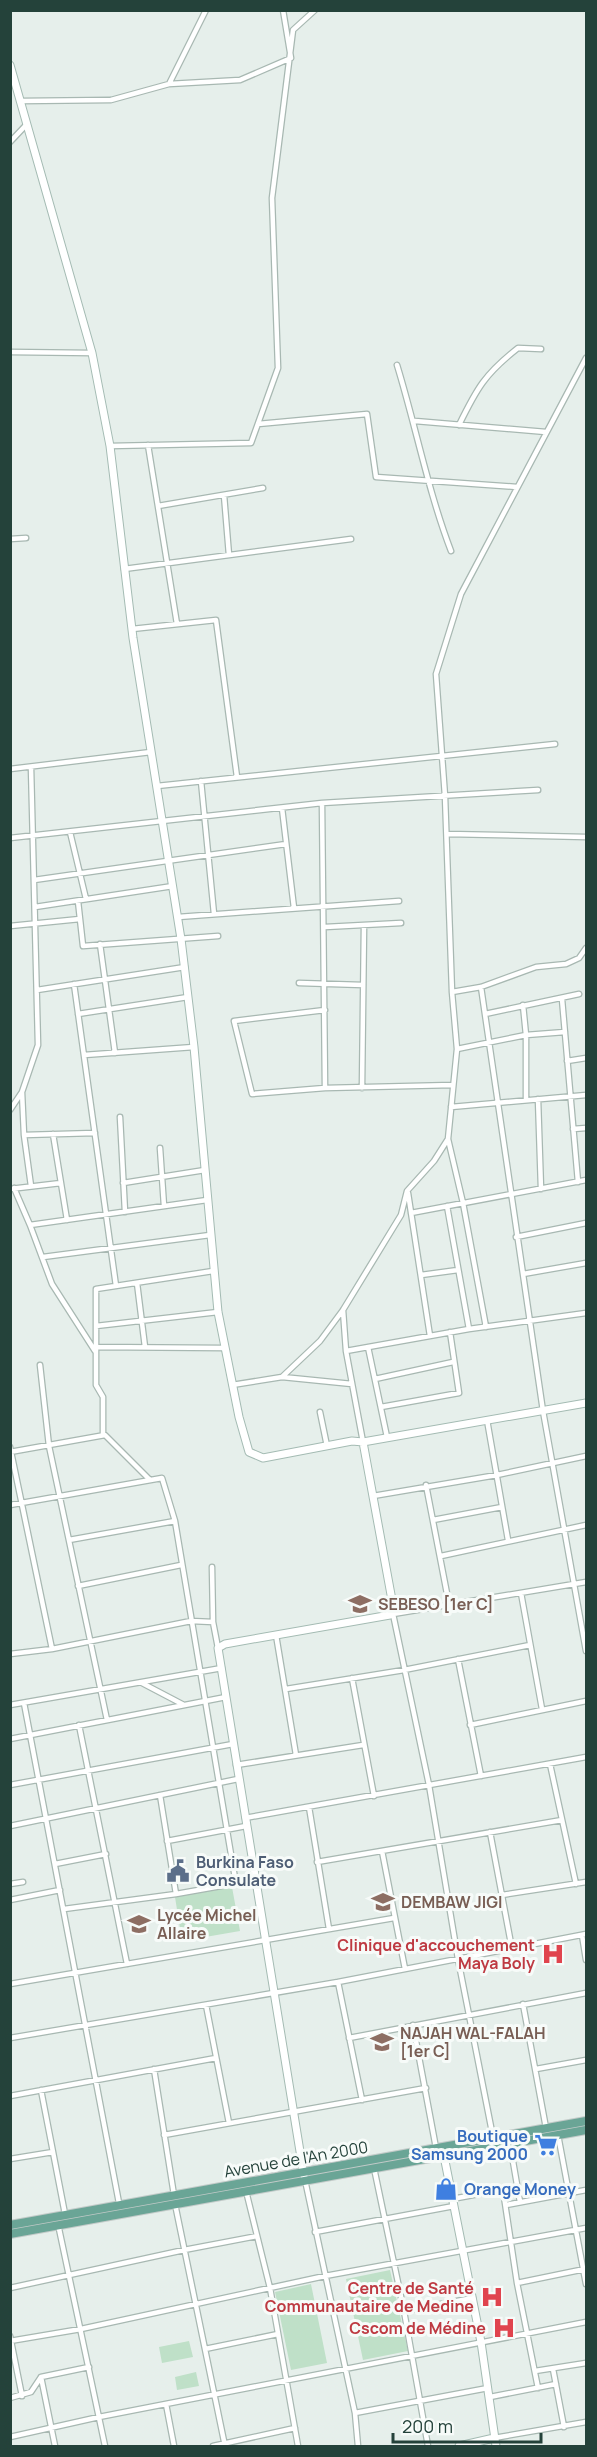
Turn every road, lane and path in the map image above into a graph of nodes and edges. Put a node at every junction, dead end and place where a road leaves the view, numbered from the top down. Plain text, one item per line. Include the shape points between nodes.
1 (206, 10) edge
2 (283, 10) edge
3 (315, 10) edge
4 (291, 58) junction
5 (10, 65) edge
6 (169, 84) junction
7 (21, 101) junction
8 (27, 123) junction
9 (10, 142) edge
10 (541, 350) dead end
11 (10, 352) edge
12 (93, 352) junction
13 (586, 358) edge
14 (397, 365) dead end
15 (415, 421) junction
16 (258, 424) junction
17 (459, 425) junction
18 (546, 432) junction
19 (148, 445) junction
20 (110, 446) junction
21 (430, 482) junction
22 (517, 487) junction
23 (263, 488) dead end
24 (224, 495) junction
25 (158, 506) junction
26 (26, 537) dead end
27 (10, 539) edge
28 (351, 539) dead end
29 (451, 551) dead end
30 (228, 555) junction
31 (167, 564) junction
32 (124, 569) junction
33 (177, 624) junction
34 (132, 629) junction
35 (555, 744) dead end
36 (151, 752) junction
37 (441, 756) junction
38 (31, 767) junction
39 (10, 769) edge
40 (237, 777) junction
41 (201, 781) junction
42 (157, 786) junction
43 (538, 790) dead end
44 (445, 796) junction
45 (322, 803) junction
46 (282, 808) junction
47 (204, 817) junction
48 (164, 822) junction
49 (70, 832) junction
50 (447, 834) junction
51 (32, 836) junction
52 (586, 837) edge
53 (10, 838) edge
54 (286, 844) junction
55 (208, 855) junction
56 (170, 861) junction
57 (80, 874) junction
58 (34, 880) junction
59 (173, 886) junction
60 (86, 899) junction
61 (78, 901) junction
62 (399, 901) dead end
63 (324, 906) junction
64 (35, 907) junction
65 (294, 908) junction
66 (214, 914) junction
67 (178, 917) junction
68 (80, 919) junction
69 (401, 923) dead end
70 (36, 924) junction
71 (364, 925) junction
72 (10, 926) edge
73 (325, 927) junction
74 (218, 936) dead end
75 (181, 939) junction
76 (100, 944) junction
77 (586, 948) edge
78 (185, 967) junction
79 (104, 980) junction
80 (299, 983) dead end
81 (325, 983) junction
82 (74, 984) junction
83 (363, 985) junction
84 (481, 987) junction
85 (37, 990) junction
86 (452, 992) junction
87 (579, 994) dead end
88 (189, 997) junction
89 (562, 999) junction
90 (523, 1005) junction
91 (109, 1010) junction
92 (325, 1010) junction
93 (78, 1014) junction
94 (485, 1014) junction
95 (565, 1032) junction
96 (526, 1035) junction
97 (489, 1043) junction
98 (194, 1047) junction
99 (456, 1049) junction
100 (115, 1053) junction
101 (84, 1055) junction
102 (586, 1058) edge
103 (567, 1061) junction
104 (453, 1085) junction
105 (325, 1088) junction
106 (362, 1088) junction
107 (22, 1092) junction
108 (586, 1095) edge
109 (570, 1096) junction
110 (538, 1099) junction
111 (526, 1101) junction
112 (497, 1103) junction
113 (451, 1107) junction
114 (10, 1110) edge
115 (120, 1117) dead end
116 (586, 1128) edge
117 (573, 1129) junction
118 (95, 1133) junction
119 (53, 1134) junction
120 (24, 1135) junction
121 (448, 1139) junction
122 (160, 1148) dead end
123 (205, 1170) junction
124 (162, 1177) junction
125 (586, 1180) edge
126 (578, 1182) junction
127 (61, 1183) junction
128 (123, 1183) junction
129 (31, 1186) junction
130 (12, 1189) edge
131 (541, 1189) junction
132 (407, 1191) junction
133 (510, 1194) junction
134 (207, 1200) junction
135 (463, 1203) junction
136 (164, 1206) junction
137 (447, 1206) junction
138 (125, 1212) junction
139 (411, 1213) junction
140 (106, 1215) junction
141 (67, 1220) junction
142 (586, 1223) edge
143 (30, 1225) junction
144 (210, 1235) junction
145 (516, 1237) junction
146 (111, 1249) junction
147 (43, 1257) junction
148 (586, 1263) edge
149 (213, 1270) junction
150 (458, 1270) junction
151 (523, 1274) junction
152 (421, 1275) junction
153 (138, 1283) junction
154 (116, 1286) junction
155 (343, 1310) junction
156 (218, 1312) junction
157 (586, 1313) edge
158 (142, 1321) junction
159 (529, 1321) junction
160 (96, 1326) junction
161 (486, 1327) junction
162 (468, 1329) junction
163 (450, 1332) junction
164 (430, 1336) junction
165 (145, 1347) junction
166 (368, 1347) junction
167 (224, 1348) junction
168 (95, 1349) junction
169 (346, 1351) junction
170 (453, 1362) junction
171 (40, 1365) dead end
172 (282, 1377) junction
173 (375, 1379) junction
174 (352, 1384) junction
175 (232, 1385) junction
176 (586, 1403) edge
177 (381, 1407) junction
178 (543, 1411) junction
179 (320, 1412) dead end
180 (486, 1420) junction
181 (103, 1435) junction
182 (387, 1437) junction
183 (363, 1442) junction
184 (49, 1446) junction
185 (327, 1446) junction
186 (11, 1450) edge
187 (586, 1456) edge
188 (552, 1462) junction
189 (497, 1475) junction
190 (150, 1480) junction
191 (426, 1485) junction
192 (60, 1496) junction
193 (373, 1496) junction
194 (23, 1502) junction
195 (10, 1505) edge
196 (502, 1507) junction
197 (433, 1520) junction
198 (175, 1521) junction
199 (586, 1525) edge
200 (564, 1529) junction
201 (69, 1540) junction
202 (508, 1540) junction
203 (441, 1556) junction
204 (181, 1565) junction
205 (212, 1567) dead end
206 (586, 1582) edge
207 (575, 1584) junction
208 (78, 1586) junction
209 (521, 1593) junction
210 (449, 1604) junction
211 (393, 1614) junction
212 (191, 1621) junction
213 (213, 1622) junction
214 (276, 1635) junction
215 (90, 1641) junction
216 (530, 1645) junction
217 (218, 1648) junction
218 (52, 1649) junction
219 (586, 1651) edge
220 (10, 1654) edge
221 (458, 1659) junction
222 (222, 1668) junction
223 (404, 1670) junction
224 (200, 1672) junction
225 (352, 1678) junction
226 (142, 1683) junction
227 (286, 1689) junction
228 (100, 1690) junction
229 (226, 1697) junction
230 (204, 1701) junction
231 (586, 1701) edge
232 (24, 1703) junction
233 (184, 1704) junction
234 (10, 1705) edge
235 (542, 1709) junction
236 (107, 1720) junction
237 (79, 1725) junction
238 (470, 1725) junction
239 (30, 1736) junction
240 (10, 1739) edge
241 (232, 1744) junction
242 (363, 1745) junction
243 (212, 1747) junction
244 (296, 1755) junction
245 (586, 1757) edge
246 (550, 1764) junction
247 (236, 1765) junction
248 (89, 1770) junction
249 (481, 1776) junction
250 (238, 1779) junction
251 (39, 1780) junction
252 (218, 1784) junction
253 (10, 1785) edge
254 (429, 1785) junction
255 (160, 1795) junction
256 (374, 1796) junction
257 (309, 1807) junction
258 (97, 1809) junction
259 (47, 1818) junction
260 (562, 1820) junction
261 (245, 1822) junction
262 (10, 1826) edge
263 (226, 1830) junction
264 (490, 1832) junction
265 (167, 1841) junction
266 (440, 1841) junction
267 (382, 1851) junction
268 (106, 1854) junction
269 (317, 1862) junction
270 (55, 1864) junction
271 (255, 1880) junction
272 (23, 1882) dead end
273 (586, 1882) edge
274 (10, 1884) edge
275 (236, 1884) junction
276 (576, 1884) junction
277 (60, 1890) junction
278 (176, 1894) junction
279 (502, 1895) junction
280 (10, 1900) edge
281 (115, 1902) junction
282 (64, 1910) junction
283 (394, 1918) junction
284 (329, 1929) junction
285 (584, 1934) edge
286 (265, 1939) junction
287 (512, 1949) junction
288 (458, 1959) junction
289 (586, 1960) edge
290 (127, 1964) junction
291 (405, 1970) junction
292 (76, 1972) junction
293 (338, 1982) junction
294 (10, 1984) edge
295 (273, 1992) junction
296 (586, 1993) edge
297 (523, 2004) junction
298 (206, 2005) junction
299 (469, 2014) junction
300 (86, 2024) junction
301 (413, 2025) junction
302 (10, 2038) edge
303 (349, 2038) junction
304 (216, 2058) junction
305 (586, 2060) edge
306 (154, 2069) junction
307 (536, 2069) junction
308 (96, 2080) junction
309 (426, 2088) junction
310 (41, 2090) junction
311 (10, 2096) edge
312 (362, 2100) junction
313 (294, 2111) junction
314 (586, 2121) edge
315 (228, 2124) junction
316 (546, 2128) junction
317 (586, 2130) edge
318 (558, 2134) junction
319 (164, 2135) junction
320 (493, 2137) junction
321 (510, 2144) junction
322 (448, 2146) junction
323 (436, 2148) junction
324 (53, 2152) junction
325 (444, 2156) junction
326 (10, 2160) edge
327 (374, 2168) junction
328 (304, 2176) junction
329 (517, 2187) junction
330 (503, 2190) junction
331 (586, 2190) edge
332 (246, 2191) junction
333 (569, 2193) junction
334 (174, 2199) junction
335 (520, 2202) junction
336 (119, 2203) junction
337 (453, 2203) junction
338 (506, 2205) junction
339 (65, 2214) junction
340 (385, 2218) junction
341 (58, 2224) junction
342 (10, 2225) edge
343 (586, 2228) edge
344 (576, 2230) junction
345 (315, 2232) junction
346 (10, 2234) edge
347 (257, 2236) junction
348 (511, 2242) junction
349 (184, 2250) junction
350 (464, 2250) junction
351 (393, 2264) junction
352 (585, 2269) edge
353 (325, 2276) junction
354 (69, 2277) junction
355 (517, 2283) junction
356 (586, 2284) edge
357 (10, 2288) edge
358 (270, 2288) junction
359 (473, 2298) junction
360 (195, 2304) junction
361 (404, 2311) junction
362 (586, 2322) edge
363 (81, 2329) junction
364 (527, 2333) junction
365 (278, 2334) junction
366 (11, 2339) edge
367 (481, 2342) junction
368 (205, 2349) junction
369 (412, 2356) junction
370 (586, 2363) edge
371 (89, 2367) junction
372 (345, 2369) junction
373 (553, 2369) junction
374 (535, 2372) junction
375 (41, 2378) junction
376 (286, 2380) junction
377 (556, 2384) junction
378 (489, 2388) junction
379 (538, 2388) junction
380 (214, 2395) junction
381 (22, 2396) junction
382 (490, 2397) junction
383 (10, 2398) edge
384 (420, 2401) junction
385 (166, 2404) junction
386 (355, 2413) junction
387 (99, 2417) junction
388 (586, 2422) edge
389 (564, 2427) junction
390 (295, 2428) junction
391 (51, 2429) junction
392 (10, 2437) edge
393 (494, 2438) junction
394 (224, 2445) edge
395 (55, 2446) edge
396 (105, 2446) edge
397 (174, 2446) edge
398 (213, 2446) edge
399 (298, 2446) edge
400 (358, 2446) edge
401 (428, 2446) edge
402 (459, 2446) edge
403 (496, 2446) edge

1 - 6 street
2 - 4 street
3 - 4 street via 293,30
4 - 6 street via 240,80
4 - 16 street via 272,198 278,368
5 - 7 main road
6 - 7 street via 111,99
7 - 8 main road
8 - 9 street
8 - 12 main road
10 - 17 street via 518,348 494,367
11 - 12 street
12 - 20 main road
13 - 18 street
14 - 15 street
15 - 17 street
15 - 21 street
16 - 19 street via 251,443
16 - 21 street via 367,414 376,477
17 - 18 street
18 - 22 street
19 - 20 street
19 - 25 street
20 - 32 main road
21 - 22 street
21 - 29 street
22 - 37 street via 461,594 436,674
23 - 24 street
24 - 25 street
24 - 30 street
25 - 31 street
26 - 27 street
28 - 30 street
30 - 31 street
31 - 32 street
31 - 33 street
32 - 34 main road
33 - 34 street
33 - 40 street via 216,620
34 - 36 main road
35 - 37 street
36 - 38 street
36 - 42 main road
37 - 40 street
37 - 44 street
38 - 39 street
38 - 51 street
40 - 41 street
41 - 42 street
41 - 47 street
42 - 48 main road
43 - 44 street
44 - 45 street
44 - 50 street
45 - 46 street
45 - 63 street
46 - 47 street
46 - 54 street
47 - 48 street
47 - 55 street
48 - 49 street
48 - 56 main road
49 - 51 street
49 - 57 street
50 - 52 street
50 - 86 street
51 - 53 street
51 - 58 street
54 - 55 street
54 - 65 street
55 - 56 street
55 - 66 street
56 - 57 street
56 - 59 main road
57 - 58 street
57 - 60 street
58 - 64 street
59 - 60 street
59 - 67 main road
60 - 61 street
61 - 64 street
61 - 68 street
62 - 63 street
63 - 65 street
63 - 73 street
64 - 70 street
65 - 66 street
66 - 67 street
67 - 75 main road
68 - 70 street
68 - 76 street via 83,946
69 - 71 street
70 - 72 street
70 - 85 street
71 - 73 street
71 - 83 street
73 - 81 street
74 - 75 street
75 - 76 street
75 - 78 main road
76 - 79 street
77 - 84 street via 579,958 566,964 536,967
78 - 79 street
78 - 88 main road
79 - 82 street
79 - 91 street
80 - 81 street
81 - 83 street
81 - 92 street
82 - 85 street
82 - 93 street
83 - 106 street
84 - 86 street
84 - 94 street
85 - 107 street via 38,1045
86 - 99 street
87 - 89 street
88 - 91 street
88 - 98 main road
89 - 90 street
89 - 95 street
90 - 94 street
90 - 96 street
91 - 93 street
91 - 100 street
92 - 105 street
92 - 105 street via 234,1021 252,1094
93 - 101 street
94 - 97 street
95 - 96 street
95 - 103 street
96 - 97 street
96 - 111 street
97 - 99 street
97 - 112 street
98 - 100 street
98 - 123 main road
99 - 104 street
100 - 101 street
101 - 118 street
102 - 103 street
103 - 109 street
104 - 106 street
104 - 113 street
105 - 106 street
107 - 114 street
107 - 120 street
108 - 109 street
109 - 110 street
109 - 117 street
110 - 111 street
110 - 131 street
111 - 112 street
112 - 113 street
112 - 133 street
113 - 121 street
115 - 128 street
116 - 117 street
117 - 126 street
118 - 119 street
118 - 140 street
119 - 120 street
119 - 127 street
120 - 129 street
121 - 132 street
121 - 135 street
122 - 124 street
123 - 124 street
123 - 134 main road
124 - 128 street
124 - 136 street
125 - 126 street
126 - 131 street
127 - 129 street
127 - 141 street
128 - 138 street
129 - 130 street
130 - 143 street
131 - 133 street
132 - 139 street
132 - 155 street via 401,1215
133 - 135 street
133 - 145 street
134 - 136 street
134 - 144 main road
135 - 137 street
135 - 161 street
136 - 138 street
137 - 139 street
137 - 150 street
138 - 140 street
139 - 152 street
140 - 141 street
140 - 146 street
141 - 143 street
142 - 145 street
143 - 147 street
144 - 146 street
144 - 149 main road
145 - 151 street
146 - 147 street
146 - 154 street
147 - 168 street via 52,1284
148 - 151 street
149 - 153 street
149 - 156 main road
150 - 152 street
150 - 162 street
151 - 159 street
152 - 164 street
153 - 154 street
153 - 158 street
154 - 160 street via 96,1289
155 - 169 street
155 - 172 street via 320,1341
156 - 158 street
156 - 167 main road
157 - 159 street
158 - 160 street
158 - 165 street
159 - 161 street
159 - 178 street
160 - 168 street
161 - 162 street
162 - 163 street
163 - 164 street
163 - 170 street
164 - 166 street
165 - 167 street
165 - 168 street
166 - 169 street
166 - 173 street
167 - 175 main road
168 - 181 street via 96,1385 103,1397
169 - 174 street
170 - 173 street
170 - 177 street via 459,1393
171 - 184 street
172 - 174 street
172 - 175 street
173 - 177 street
174 - 183 street
175 - 185 main road via 249,1452 263,1458
176 - 178 main road
177 - 182 street
178 - 180 main road
178 - 188 street
179 - 185 street
180 - 182 main road
180 - 189 street
181 - 184 street
181 - 190 street
182 - 183 main road
183 - 185 main road
183 - 193 main road
184 - 186 street
184 - 192 street
186 - 194 street
187 - 188 street
188 - 189 street
188 - 200 street
189 - 191 street
189 - 196 street
190 - 192 street
190 - 198 street via 162,1478
191 - 193 street
191 - 197 street
192 - 194 street
192 - 201 street
193 - 211 main road
194 - 195 street
194 - 218 street
196 - 197 street
196 - 202 street
197 - 203 street
198 - 201 street
198 - 204 street
199 - 200 street
200 - 202 street
200 - 207 street
201 - 208 street
202 - 203 street
203 - 210 street
204 - 208 street
204 - 212 street
205 - 213 street
206 - 207 street
207 - 209 street
207 - 219 street
208 - 215 street
209 - 210 street
209 - 216 street
210 - 211 street
211 - 214 main road
211 - 223 street
212 - 213 street
212 - 215 street
212 - 224 street
213 - 217 street
214 - 217 main road
214 - 227 street
215 - 218 street
215 - 228 street
216 - 221 street
216 - 235 street
217 - 222 main road
218 - 220 street
221 - 223 street
221 - 238 street
222 - 224 street
222 - 229 main road
223 - 225 street
223 - 254 street
224 - 226 street
224 - 230 street
225 - 227 street
225 - 242 street
226 - 228 street
226 - 233 street
227 - 244 street
228 - 232 street
228 - 236 street
229 - 230 street
229 - 241 main road
230 - 233 street
230 - 243 street
231 - 235 street
232 - 234 street
232 - 239 street
233 - 236 street
235 - 238 street
236 - 237 street
237 - 239 street
237 - 248 street
238 - 249 street
239 - 240 street
239 - 251 street
241 - 243 street
241 - 247 main road
242 - 244 street
242 - 256 street
243 - 248 street
243 - 252 street
244 - 247 street
245 - 246 street
246 - 249 street
246 - 260 street
247 - 250 main road
248 - 251 street
248 - 258 street
249 - 254 street
250 - 252 street
250 - 261 main road
251 - 253 street
251 - 259 street
252 - 255 street
252 - 263 street
254 - 256 street
254 - 266 street
255 - 258 street
255 - 265 street
256 - 257 street
257 - 261 street
257 - 269 street
258 - 259 street
258 - 268 street
259 - 262 street
259 - 270 street
260 - 264 street
260 - 276 street
261 - 263 street
261 - 271 main road
263 - 265 street
263 - 275 street
264 - 266 street
264 - 279 street
265 - 278 street
266 - 267 street
266 - 288 street
267 - 269 street
267 - 283 street
268 - 270 street
268 - 281 street
269 - 284 street
270 - 277 street
271 - 275 street
271 - 286 main road
272 - 274 street
273 - 276 street
275 - 278 street
276 - 279 street
277 - 280 street
277 - 282 street
278 - 281 street
279 - 287 street
281 - 282 street
281 - 290 street
282 - 292 street
283 - 284 street
283 - 291 street
284 - 286 street
285 - 287 street
285 - 289 street
286 - 290 street
286 - 295 main road
287 - 288 street
288 - 291 street
288 - 299 street
290 - 292 street
291 - 293 street
292 - 294 street
292 - 300 street
293 - 295 street
293 - 303 street
295 - 298 street
295 - 313 main road
296 - 297 street
297 - 299 street
297 - 307 street
298 - 300 street
298 - 304 street
299 - 301 street
299 - 320 street
300 - 302 street
300 - 308 street
301 - 303 street
301 - 309 street
303 - 312 street
304 - 306 street
304 - 315 street
305 - 307 street
306 - 308 street
306 - 319 street
307 - 316 street
308 - 310 street
308 - 336 street
309 - 312 street
309 - 323 street
310 - 311 street
310 - 324 street
312 - 313 street
313 - 315 street
313 - 328 main road
314 - 316 main road, Avenue de l'An 2000
315 - 319 street
316 - 320 main road, Avenue de l'An 2000
317 - 318 main road, Avenue de l'An 2000
318 - 321 main road, Avenue de l'An 2000
318 - 333 street
319 - 334 street
320 - 322 main road, Avenue de l'An 2000
321 - 325 main road, Avenue de l'An 2000
321 - 329 street
322 - 323 main road, Avenue de l'An 2000
322 - 325 main road
323 - 328 main road, Avenue de l'An 2000
324 - 326 street
324 - 339 street
325 - 327 main road, Avenue de l'An 2000
325 - 337 main road
327 - 328 main road, Avenue de l'An 2000
327 - 340 street
328 - 332 main road, Avenue de l'An 2000
328 - 334 main road, Avenue de l'An 2000
328 - 345 street
329 - 330 street
329 - 335 street
330 - 337 street
330 - 338 street
331 - 333 street
332 - 334 main road, Avenue de l'An 2000
332 - 347 street
333 - 335 street
333 - 344 street
334 - 336 main road, Avenue de l'An 2000
334 - 341 main road, Avenue de l'An 2000
334 - 349 street
335 - 338 street
336 - 339 main road, Avenue de l'An 2000
337 - 340 street
337 - 350 main road
338 - 348 street
339 - 342 main road, Avenue de l'An 2000
340 - 345 street
340 - 351 street
341 - 346 main road, Avenue de l'An 2000
341 - 354 street
343 - 344 street
344 - 348 street
344 - 352 street
345 - 353 street
347 - 349 street
347 - 358 street
348 - 350 street
348 - 355 street
349 - 354 street
349 - 360 street
350 - 351 street
350 - 359 main road
351 - 353 street
351 - 361 street
352 - 355 street
352 - 356 street
353 - 358 street
353 - 372 street
354 - 357 street
354 - 363 street
355 - 364 street
358 - 360 street
358 - 365 street
359 - 361 street
359 - 367 main road
360 - 363 street
360 - 368 street
361 - 369 street
362 - 364 street
363 - 366 street
363 - 371 street
364 - 367 street
364 - 374 street
365 - 368 street
365 - 376 street
366 - 381 street
367 - 369 street
367 - 378 main road
368 - 380 street
369 - 372 street
369 - 384 street
370 - 373 street
371 - 375 street
371 - 387 street
372 - 376 street
372 - 386 street
373 - 374 street
373 - 377 street
374 - 379 street
375 - 381 street via 31,2392
375 - 391 street
376 - 380 street
376 - 390 street
377 - 379 street
377 - 389 street
378 - 382 main road
378 - 384 street
379 - 382 street
380 - 385 street
380 - 394 street
381 - 383 street
382 - 393 main road
384 - 386 street
384 - 401 street
385 - 387 street
385 - 397 street
386 - 400 street
387 - 391 street
387 - 396 street
388 - 389 street
389 - 393 street
390 - 394 street
390 - 399 street
391 - 392 street
391 - 395 street
393 - 402 main road
393 - 403 main road
394 - 398 street

